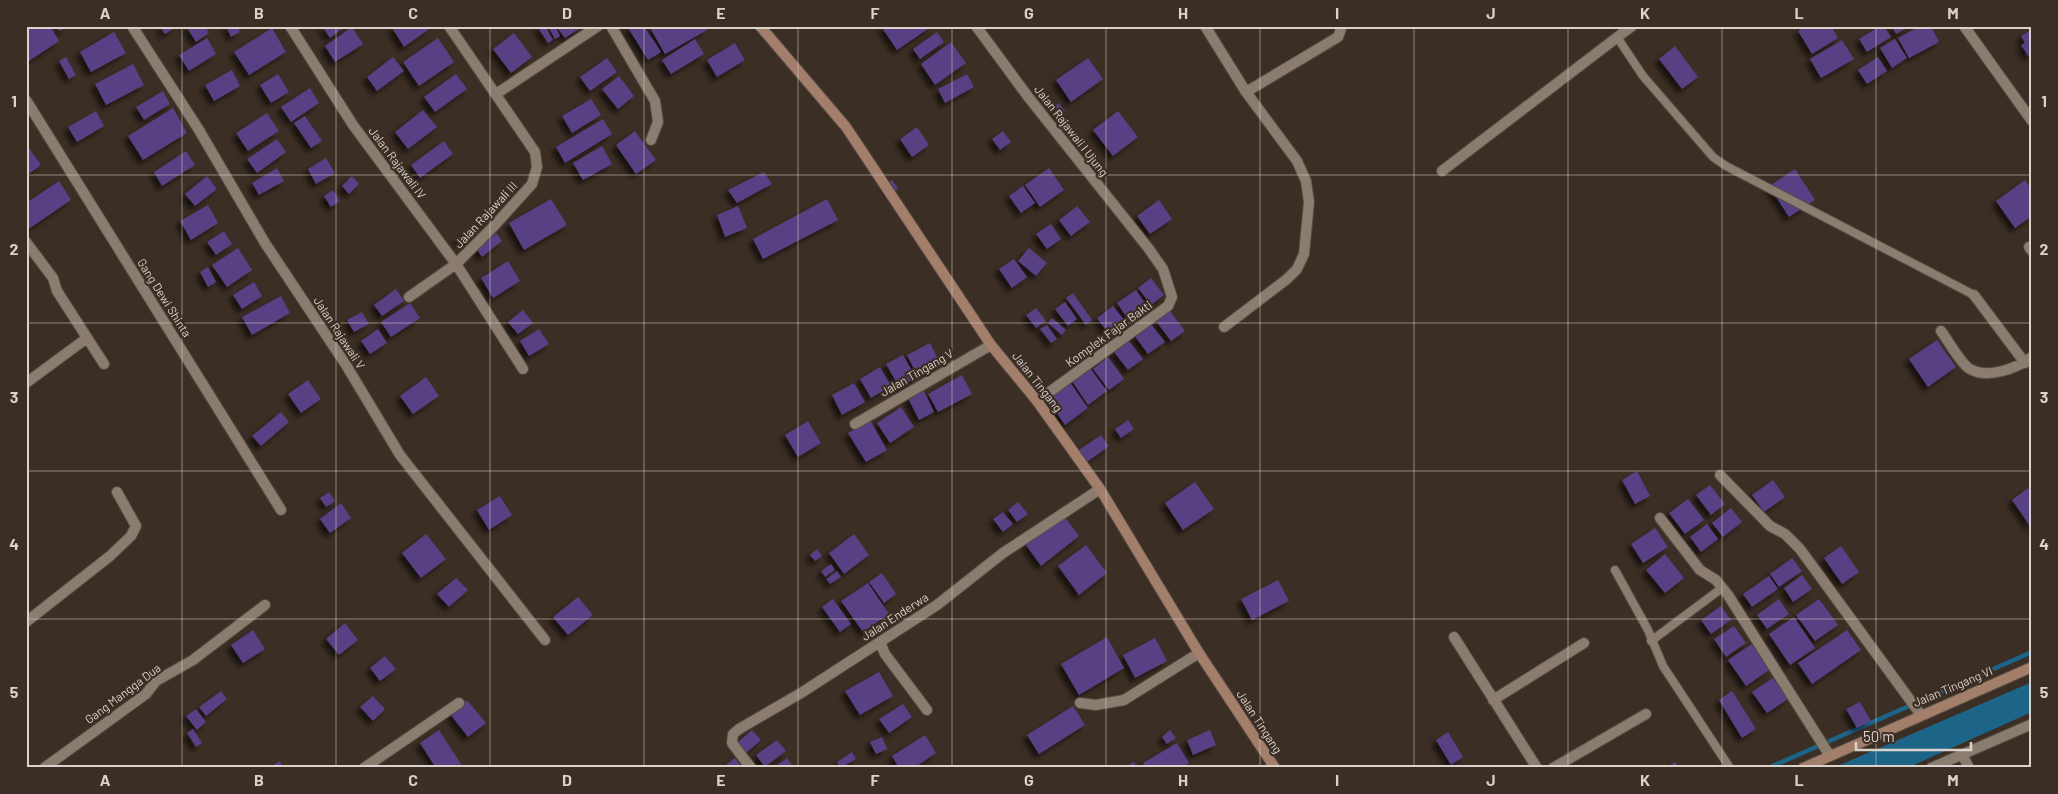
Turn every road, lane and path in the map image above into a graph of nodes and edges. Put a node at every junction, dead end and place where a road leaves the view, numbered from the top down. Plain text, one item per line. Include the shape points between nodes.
1 (132, 26) edge
2 (290, 26) edge
3 (449, 26) edge
4 (598, 26) edge
5 (610, 26) edge
6 (760, 26) edge
7 (976, 26) edge
8 (1205, 26) edge
9 (1342, 26) edge
10 (1632, 26) edge
11 (1964, 26) edge
12 (1617, 37) junction
13 (1246, 92) junction
14 (496, 94) junction
15 (26, 100) edge
16 (2030, 115) edge
17 (651, 140) dead end
18 (1442, 172) dead end
19 (26, 242) edge
20 (1149, 249) joint
21 (456, 264) junction
22 (1974, 295) joint
23 (409, 297) dead end
24 (1224, 327) dead end
25 (1941, 331) dead end
26 (87, 338) junction
27 (991, 345) junction
28 (2028, 360) edge
29 (104, 364) dead end
30 (523, 369) dead end
31 (26, 384) edge
32 (1037, 402) junction
33 (855, 424) dead end
34 (1720, 475) dead end
35 (1100, 489) junction
36 (117, 492) dead end
37 (280, 510) dead end
38 (1660, 518) dead end
39 (1615, 570) dead end
40 (1722, 588) junction
41 (265, 605) dead end
42 (26, 622) edge
43 (1454, 637) dead end
44 (544, 640) dead end
45 (1651, 641) junction
46 (880, 642) junction
47 (1584, 643) dead end
48 (1199, 653) junction
49 (2032, 667) edge
50 (1493, 700) junction
51 (459, 703) dead end
52 (1080, 703) dead end
53 (927, 710) dead end
54 (1646, 714) dead end
55 (1921, 715) junction
56 (2032, 724) edge
57 (1962, 754) junction
58 (1830, 756) junction
59 (44, 768) edge
60 (364, 768) edge
61 (752, 768) edge
62 (1275, 768) edge
63 (1537, 768) edge
64 (1553, 768) edge
65 (1730, 768) edge
66 (1803, 768) edge
67 (1931, 768) edge
68 (1969, 768) edge

1 - 44 street, Jalan Rajawali V via 199,130 265,244 400,455
2 - 21 street, Jalan Rajawali IV via 353,125
3 - 14 street, Jalan Rajawali III
4 - 14 street
5 - 17 street via 655,101 658,122
6 - 27 main road, Jalan Tingang via 846,127
7 - 20 street, Jalan Rajawali I Ujung
8 - 13 street
9 - 13 street via 1338,37
10 - 12 street
11 - 16 street
12 - 18 street
12 - 22 lane via 1643,76 1713,157
13 - 24 street via 1297,161 1306,181 1309,202 1304,254 1296,268 1287,279
14 - 21 street, Jalan Rajawali III via 535,152 538,167 532,184
15 - 37 street, Gang Dewi Shinta
19 - 26 street via 53,278
20 - 32 street, Komplek Fajar Bakti via 1163,269 1170,288 1172,297 1168,306
21 - 23 street
21 - 30 street, Jalan Rajawali III
22 - 28 street
25 - 28 street via 1968,368 1984,374
26 - 29 street
26 - 31 street
27 - 32 main road, Jalan Tingang
27 - 33 street, Jalan Tingang V
32 - 35 main road, Jalan Tingang
34 - 55 street via 1770,526 1785,534 1800,549
35 - 46 street, Jalan Enderwa via 1003,553 937,605
35 - 48 main road, Jalan Tingang
36 - 42 street via 136,526 131,536
38 - 40 street via 1700,570
39 - 45 lane
40 - 45 lane
40 - 58 street
41 - 59 street, Gang Mangga Dua via 193,660 156,682 146,694
43 - 50 street
45 - 65 lane via 1663,666
46 - 53 street via 885,654
46 - 61 street, Jalan Enderwa via 733,734 732,742
47 - 50 street
48 - 52 street via 1124,700
48 - 62 main road, Jalan Tingang
49 - 55 main road, Jalan Tingang VI
50 - 63 street
51 - 60 street
54 - 64 street
55 - 58 main road, Jalan Tingang VI
56 - 57 street
57 - 67 street
57 - 68 street
58 - 66 main road, Jalan Tingang VI

